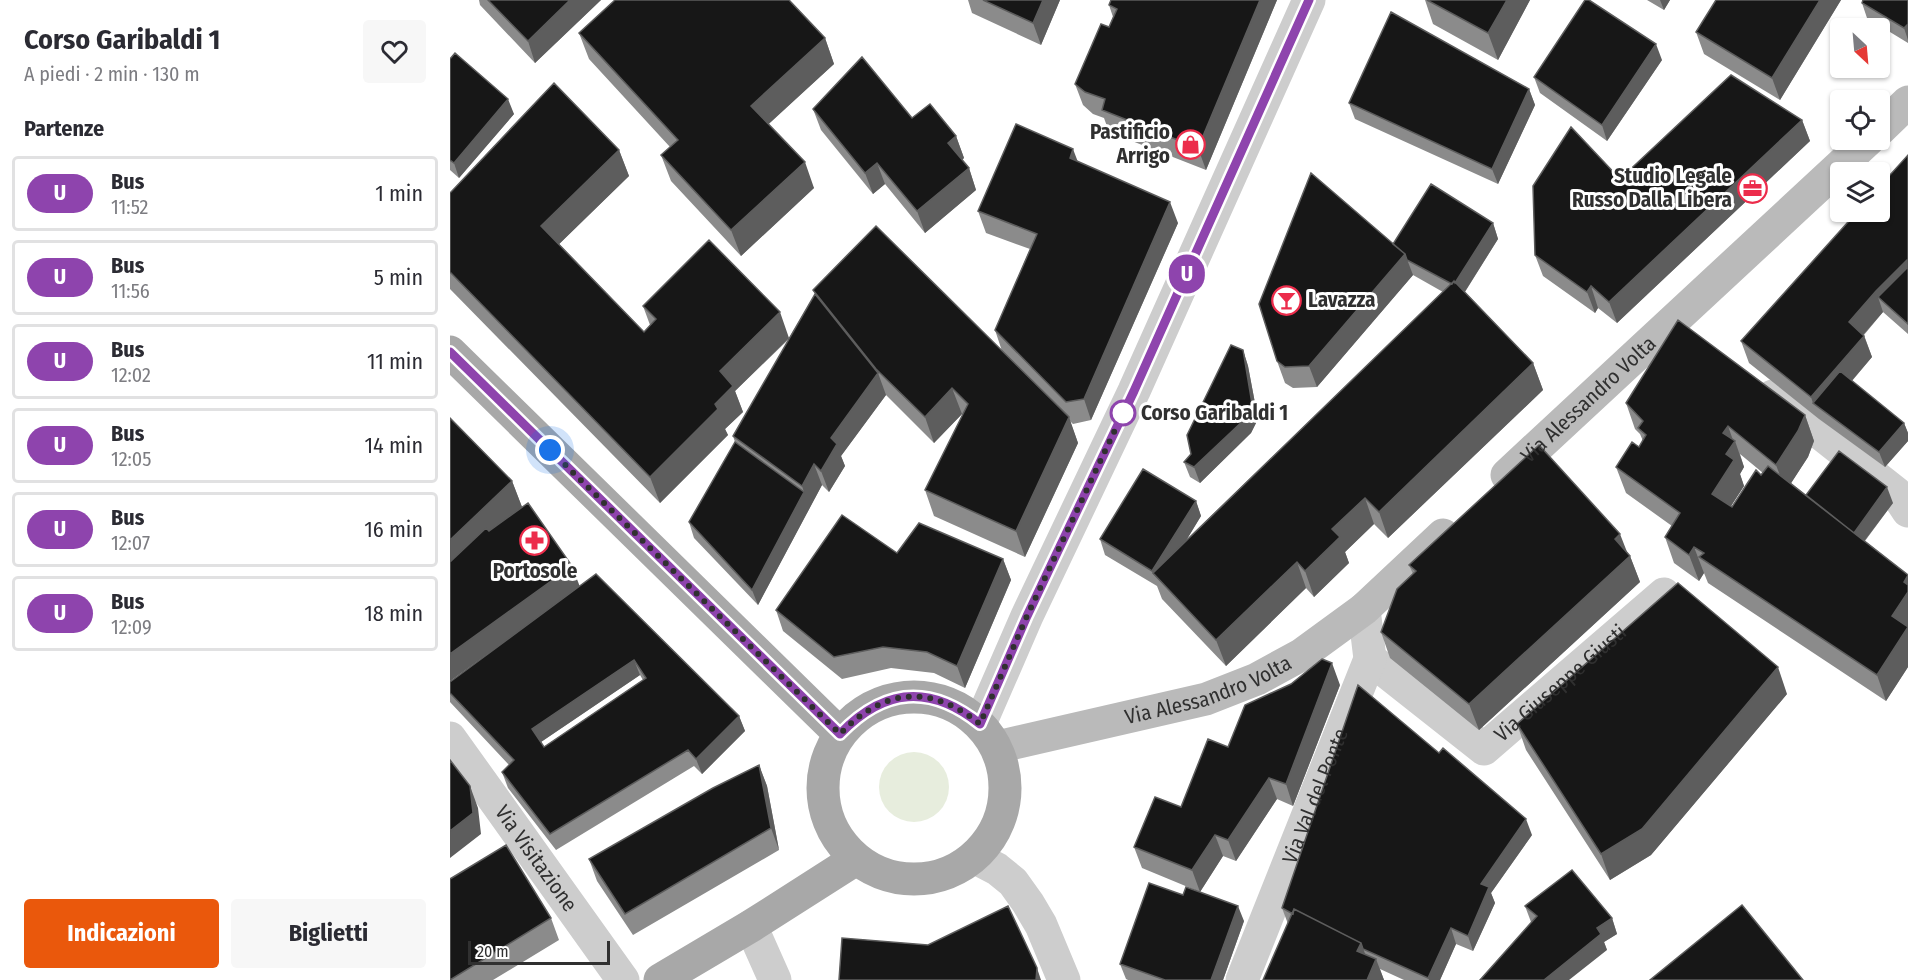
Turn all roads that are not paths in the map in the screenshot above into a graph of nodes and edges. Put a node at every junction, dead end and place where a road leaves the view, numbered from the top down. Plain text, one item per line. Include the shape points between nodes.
1 (1309, 0) edge
2 (1908, 102) edge
3 (1890, 119) edge
4 (1857, 150) edge
5 (1675, 319) junction
6 (1702, 341) edge
7 (450, 352) edge
8 (1749, 377) edge
9 (1908, 511) edge
10 (1664, 594) edge
11 (1364, 609) junction
12 (1370, 658) junction
13 (840, 734) junction
14 (988, 736) junction
15 (450, 738) edge
16 (974, 857) junction
17 (856, 859) junction
18 (751, 926) junction
19 (623, 980) edge
20 (660, 980) edge
21 (775, 980) edge
22 (1064, 980) edge
23 (1242, 980) edge

1 - 14 street via 1134,391 1027,616
2 - 3 main road
4 - 5 main road, Via Alessandro Volta
5 - 6 street
5 - 11 main road, Via Alessandro Volta
7 - 13 main road
8 - 9 street via 1896,492
10 - 12 street, Via Giuseppe Giusti via 1484,749
11 - 12 street, Via Val del Ponte
11 - 14 main road, Via Alessandro Volta via 1301,655 1257,680 1206,699
12 - 23 street, Via Val del Ponte
13 - 14 main road via 856,717 876,705 920,696 942,700 962,710
13 - 17 main road via 827,758 822,786 826,813 837,838
14 - 16 main road via 1004,770 1005,794 990,839
15 - 19 street, Via Visitazione
16 - 17 main road via 936,876 902,879 878,872
16 - 22 street via 997,868 1029,903
17 - 18 main road
18 - 20 main road
18 - 21 street

